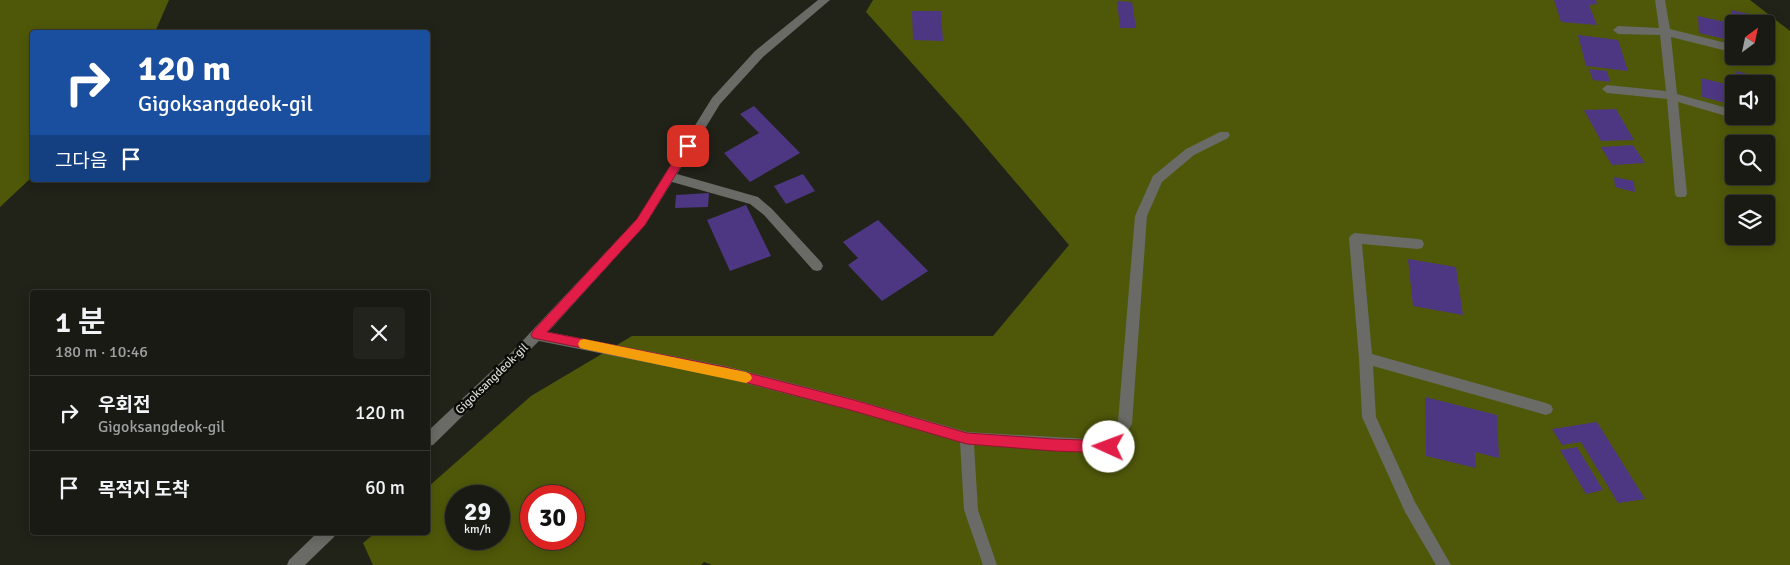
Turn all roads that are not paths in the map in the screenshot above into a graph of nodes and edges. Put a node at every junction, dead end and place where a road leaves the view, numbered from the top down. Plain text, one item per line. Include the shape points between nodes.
1 (825, 0) edge
2 (1660, 0) edge
3 (1618, 30) dead end
4 (1665, 32) junction
5 (1725, 46) edge
6 (1606, 88) dead end
7 (1672, 96) junction
8 (1725, 112) edge
9 (1224, 135) dead end
10 (669, 177) junction
11 (1681, 194) dead end
12 (1418, 244) dead end
13 (817, 266) dead end
14 (537, 335) junction
15 (1366, 358) junction
16 (1546, 409) dead end
17 (430, 438) edge
18 (967, 438) junction
19 (325, 535) edge
20 (294, 565) edge
21 (990, 565) edge
22 (1444, 565) edge

1 - 10 street, Gigoksangdeok-gil via 759,54 716,101
2 - 4 street
3 - 4 street
4 - 5 street
4 - 7 street
6 - 7 street
7 - 8 street
7 - 11 street
9 - 18 street via 1190,152 1157,178 1141,216 1125,424 1109,447
10 - 13 street via 754,200
10 - 14 street, Gigoksangdeok-gil via 641,222
12 - 15 street via 1355,238
14 - 17 street, Gigoksangdeok-gil
14 - 18 street via 725,372
15 - 16 street
15 - 22 street via 1369,417 1410,507
18 - 21 street via 970,510
19 - 20 street

